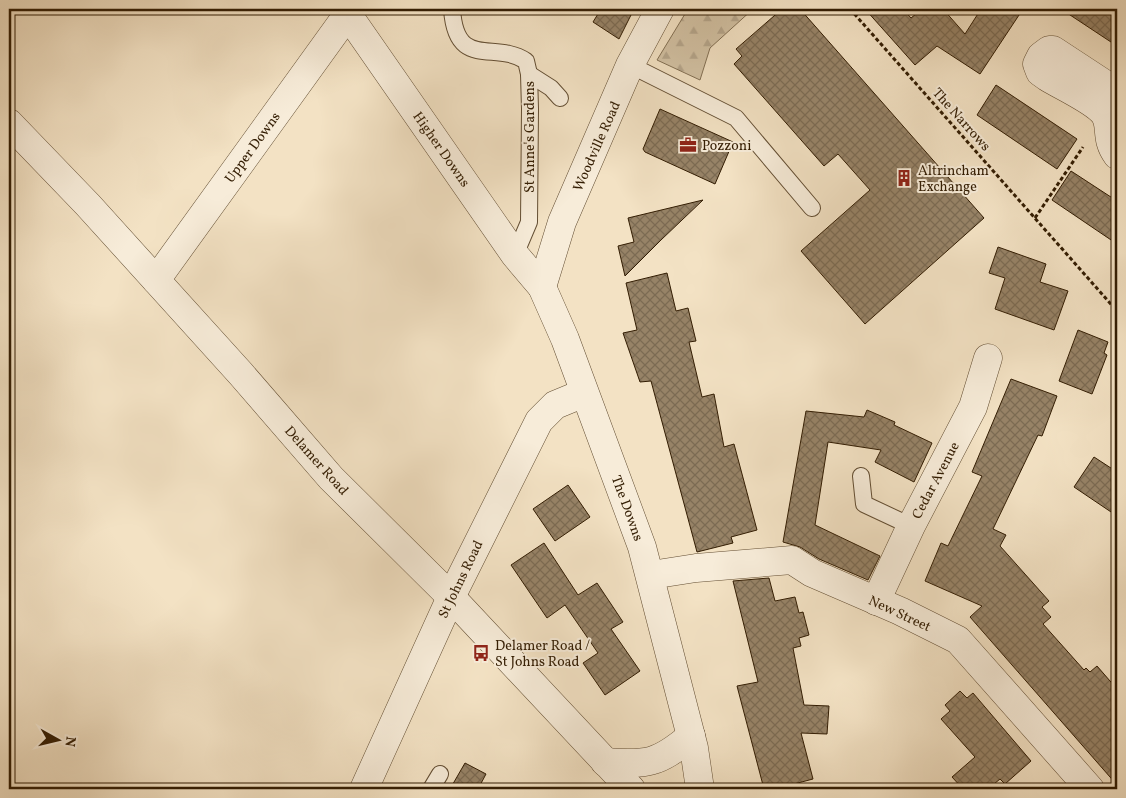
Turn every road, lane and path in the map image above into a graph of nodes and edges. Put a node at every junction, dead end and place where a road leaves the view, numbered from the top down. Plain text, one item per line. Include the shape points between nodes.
1 (452, 9) edge
2 (660, 9) edge
3 (850, 9) edge
4 (346, 11) edge
5 (630, 65) junction
6 (529, 74) junction
7 (560, 98) dead end
8 (1113, 104) edge
9 (9, 123) edge
10 (1117, 155) edge
11 (812, 208) dead end
12 (1035, 218) junction
13 (515, 254) junction
14 (156, 280) junction
15 (542, 287) junction
16 (1117, 311) edge
17 (988, 358) dead end
18 (584, 393) junction
19 (861, 476) dead end
20 (911, 526) junction
21 (650, 575) junction
22 (451, 597) junction
23 (876, 601) junction
24 (691, 736) junction
25 (605, 762) junction
26 (440, 774) dead end
27 (365, 789) edge
28 (431, 789) edge
29 (631, 789) edge
30 (700, 789) edge
31 (1090, 789) edge

1 - 6 lane, St Anne's Gardens via 462,42 479,52 516,54 526,61
2 - 5 street, Woodville Road
3 - 12 path, The Narrows
4 - 13 street, Higher Downs
4 - 14 street, Upper Downs
5 - 11 lane via 736,118
5 - 15 street, Woodville Road via 562,222
6 - 7 lane
6 - 13 lane, St Anne's Gardens via 529,222
8 - 10 street via 1108,138
8 - 12 path
9 - 14 street, Delamer Road
12 - 16 path, The Narrows
13 - 15 street, Higher Downs
14 - 22 street, Delamer Road via 331,478
15 - 18 street, The Downs via 566,340
17 - 20 street, Cedar Avenue via 973,407
18 - 21 street, The Downs
18 - 22 street, St Johns Road via 555,405 539,421
19 - 20 lane via 864,504
20 - 23 street, Cedar Avenue
21 - 23 street, New Street via 792,560 812,573
21 - 24 street, The Downs
22 - 25 street, Delamer Road
22 - 27 street, St Johns Road
23 - 31 street, New Street via 958,640
24 - 25 street via 657,761 633,764
24 - 30 street, The Downs
25 - 29 street, Delamer Road
26 - 28 lane

